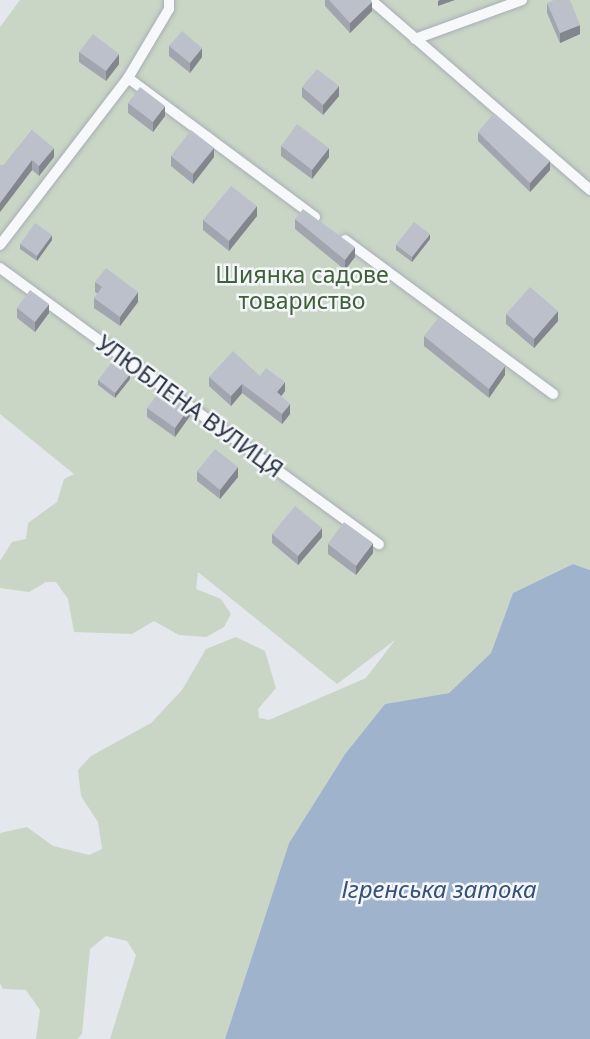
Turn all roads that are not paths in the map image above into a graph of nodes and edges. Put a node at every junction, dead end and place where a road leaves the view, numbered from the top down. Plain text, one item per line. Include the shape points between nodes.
1 (169, 0) edge
2 (371, 0) edge
3 (522, 0) edge
4 (415, 39) junction
5 (128, 78) junction
6 (590, 190) edge
7 (0, 245) edge
8 (0, 268) edge
9 (553, 394) dead end
10 (379, 544) dead end

1 - 5 lane via 169,9
2 - 4 lane
3 - 4 lane
4 - 6 lane
5 - 7 lane
5 - 9 lane
8 - 10 lane, УЛЮБЛЕНА ВУЛИЦЯ

